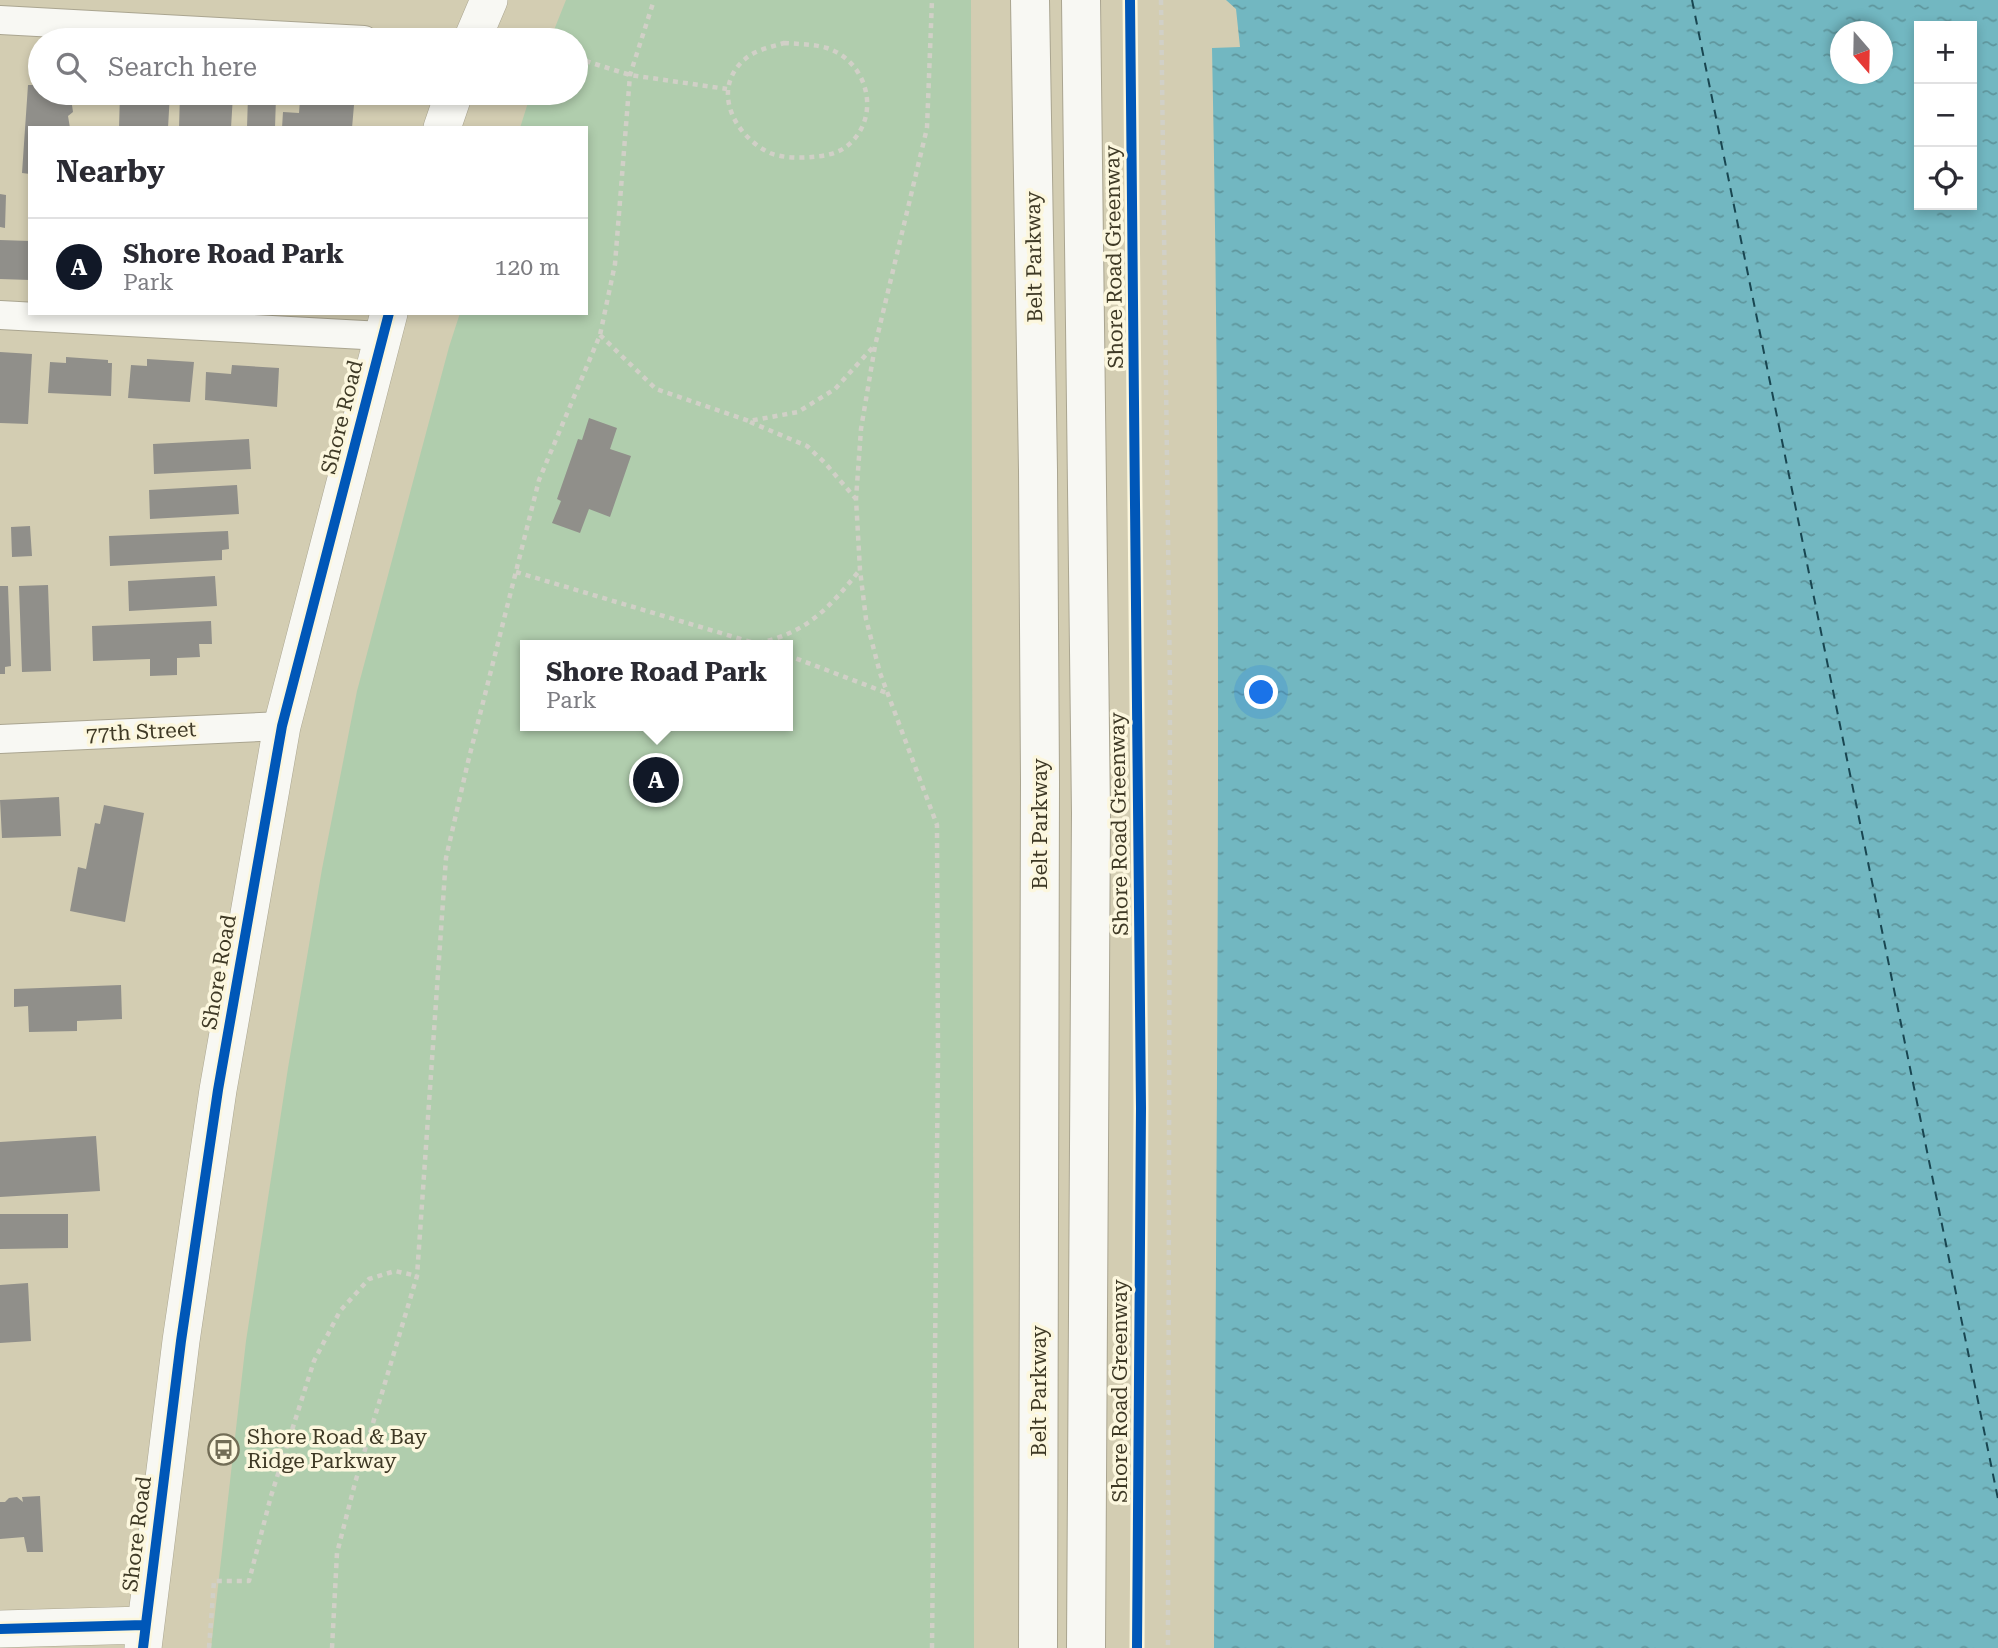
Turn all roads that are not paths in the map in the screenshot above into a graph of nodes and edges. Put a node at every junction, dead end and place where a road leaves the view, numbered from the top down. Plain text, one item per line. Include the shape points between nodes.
1 (489, 0) edge
2 (1013, 0) edge
3 (1030, 0) edge
4 (1081, 0) edge
5 (0, 20) edge
6 (146, 28) edge
7 (477, 28) edge
8 (450, 105) edge
9 (443, 126) edge
10 (0, 315) edge
11 (386, 324) edge
12 (282, 726) junction
13 (0, 739) edge
14 (0, 1629) edge
15 (144, 1636) edge
16 (1021, 1648) edge
17 (1038, 1648) edge
18 (1086, 1648) edge

1 - 7 street
2 - 16 highway via 1022,774
3 - 17 highway, Belt Parkway via 1040,727
4 - 18 highway via 1091,799
5 - 6 street
8 - 9 street
10 - 11 street
11 - 12 street, Shore Road
12 - 13 street, 77th Street
12 - 15 street, Shore Road via 218,1090
14 - 15 street

